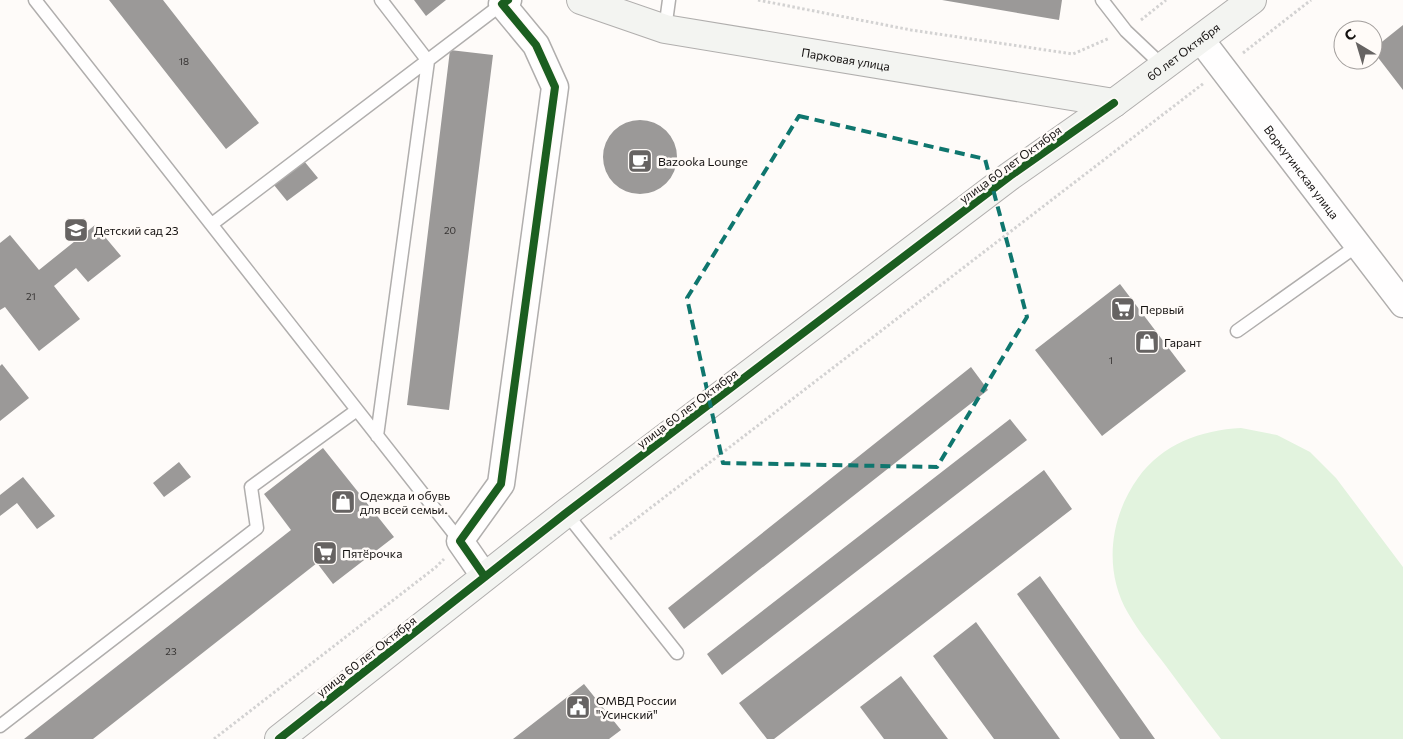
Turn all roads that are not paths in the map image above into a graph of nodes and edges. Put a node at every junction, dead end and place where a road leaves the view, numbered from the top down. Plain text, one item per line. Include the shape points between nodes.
1 (35, 0) edge
2 (381, 0) edge
3 (581, 0) edge
4 (669, 0) edge
5 (1102, 0) edge
6 (1252, 0) edge
7 (505, 2) edge
8 (665, 28) junction
9 (1201, 40) junction
10 (428, 61) junction
11 (1164, 67) junction
12 (1114, 103) junction
13 (212, 224) junction
14 (1358, 245) junction
15 (1403, 304) edge
16 (1237, 331) dead end
17 (357, 410) junction
18 (377, 436) junction
19 (566, 513) junction
20 (460, 541) junction
21 (485, 577) junction
22 (677, 653) dead end
23 (0, 726) edge
24 (279, 739) edge

1 - 13 lane
2 - 10 lane
3 - 8 street, Парковая улица
4 - 8 lane
5 - 11 lane via 1126,31
6 - 9 street, 60 лет Октября
7 - 10 lane
7 - 20 street via 536,45 555,87 501,484
8 - 12 street, Парковая улица
9 - 11 street, 60 лет Октября
9 - 14 street, Воркутинская улица
10 - 13 lane
10 - 18 lane
11 - 12 street, 60 лет Октября
12 - 19 street, улица 60 лет Октября via 1010,176
13 - 17 lane
14 - 15 street, Воркутинская улица
14 - 16 lane
17 - 18 lane
17 - 23 lane via 251,488 257,528
18 - 20 lane
19 - 21 street, улица 60 лет Октября
19 - 22 lane
20 - 21 street
21 - 24 street, улица 60 лет Октября

